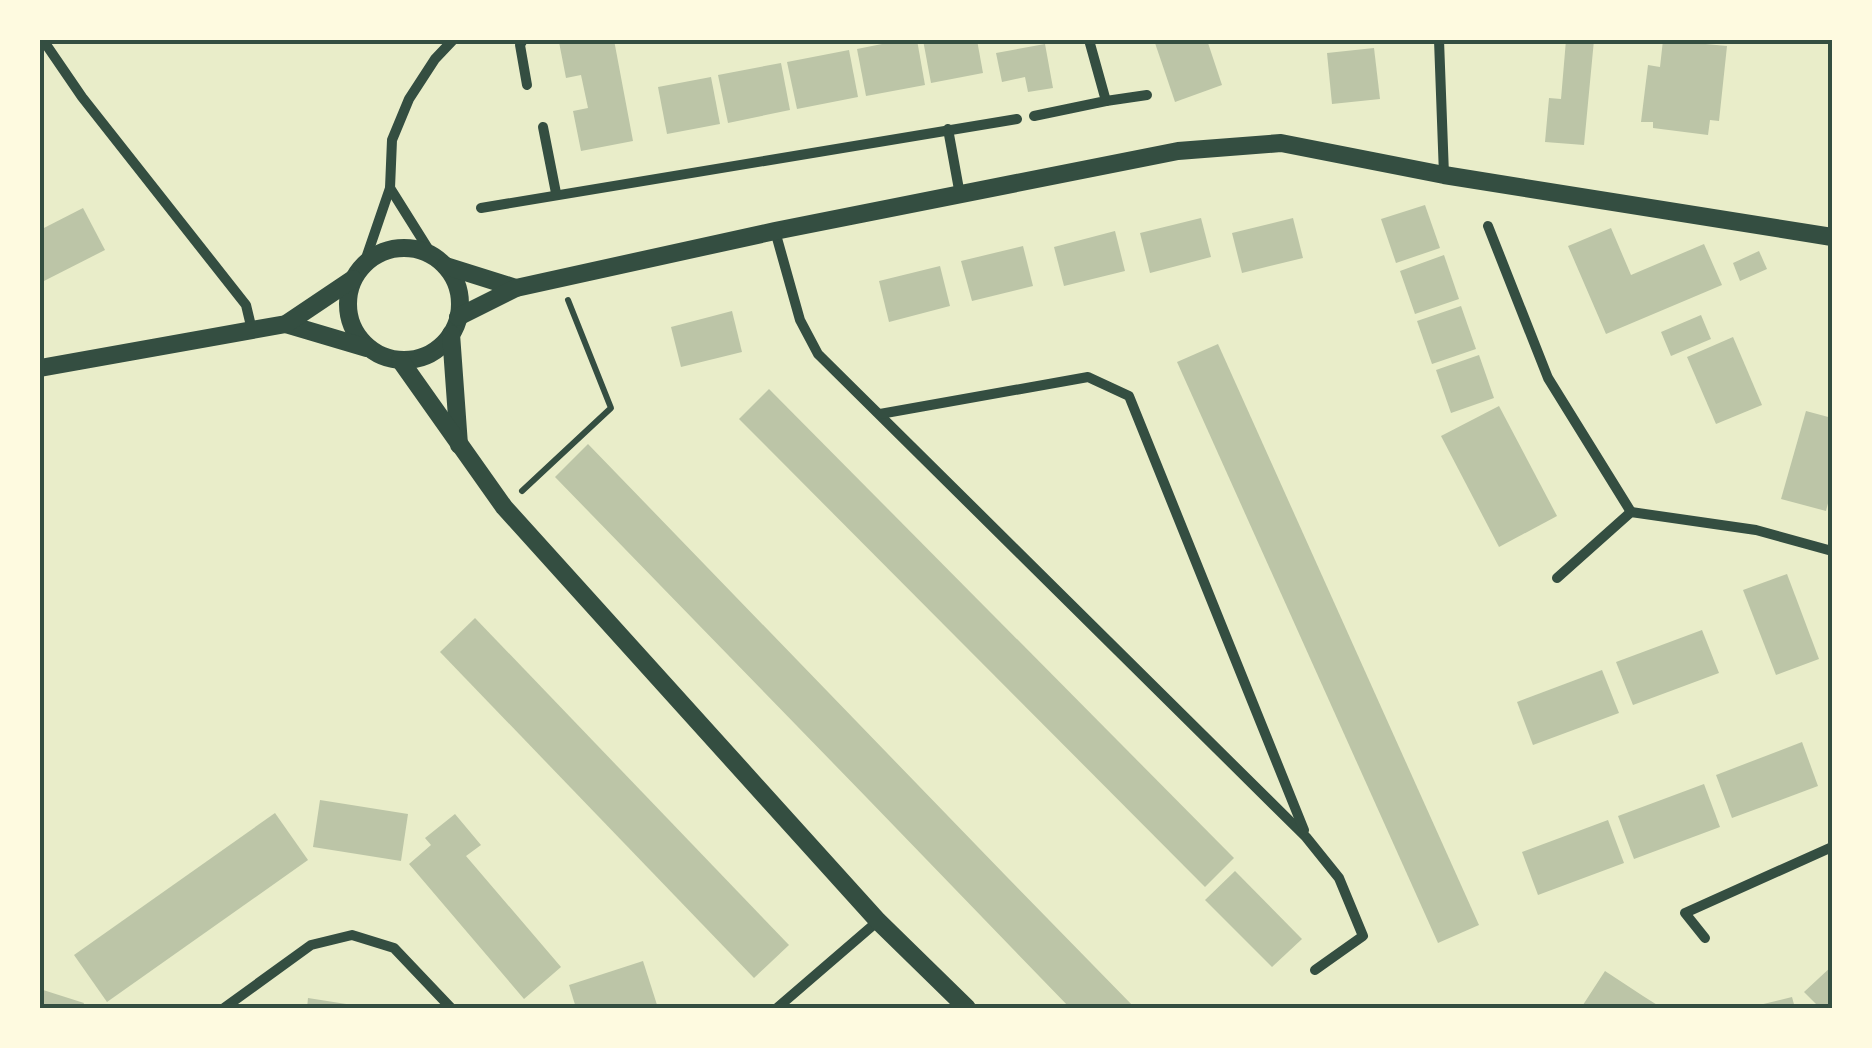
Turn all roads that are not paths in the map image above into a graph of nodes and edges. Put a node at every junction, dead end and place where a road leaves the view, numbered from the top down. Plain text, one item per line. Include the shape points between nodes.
1 (43, 40) edge
2 (453, 40) edge
3 (1089, 40) edge
4 (1438, 40) edge
5 (518, 41) edge
6 (528, 86) dead end
7 (1147, 96) dead end
8 (1106, 102) junction
9 (1034, 116) dead end
10 (1018, 119) dead end
11 (543, 126) dead end
12 (948, 130) junction
13 (1444, 176) junction
14 (390, 188) junction
15 (556, 194) junction
16 (960, 194) junction
17 (482, 208) dead end
18 (1488, 226) dead end
19 (775, 231) junction
20 (1832, 237) edge
21 (439, 260) junction
22 (358, 271) junction
23 (516, 288) junction
24 (286, 324) junction
25 (454, 325) junction
26 (252, 330) junction
27 (369, 348) junction
28 (400, 360) junction
29 (40, 368) edge
30 (880, 414) junction
31 (459, 445) junction
32 (1631, 512) junction
33 (1832, 551) edge
34 (1557, 578) dead end
35 (1306, 837) junction
36 (1832, 846) edge
37 (878, 921) junction
38 (1704, 938) dead end
39 (1315, 970) dead end
40 (224, 1008) edge
41 (451, 1008) edge
42 (777, 1008) edge
43 (967, 1008) edge

1 - 26 street via 246,305
2 - 14 street via 435,59 392,140
3 - 8 street
4 - 13 street
5 - 6 street
7 - 8 street
8 - 9 street
10 - 12 street
11 - 15 street
12 - 15 street
12 - 16 street
13 - 16 street via 1281,143 1178,151
13 - 20 street
14 - 21 street
14 - 22 street
15 - 17 street
16 - 19 street
18 - 32 street via 1548,378
19 - 23 street
19 - 30 street via 800,320 818,354
21 - 22 street via 415,248 396,248
21 - 23 street
21 - 25 street via 456,281
22 - 24 street
22 - 27 street via 349,316
23 - 25 street
24 - 26 street
24 - 27 street
25 - 28 street via 429,354
25 - 31 street
26 - 29 street
27 - 28 street
28 - 31 street
30 - 35 street
30 - 35 street via 1088,377 1129,396
31 - 37 street via 504,507
32 - 33 street via 1756,530
32 - 34 street
35 - 39 street via 1339,878 1364,936
36 - 38 street via 1685,914
37 - 42 street
37 - 43 street
40 - 41 street via 311,944 352,935 394,948

